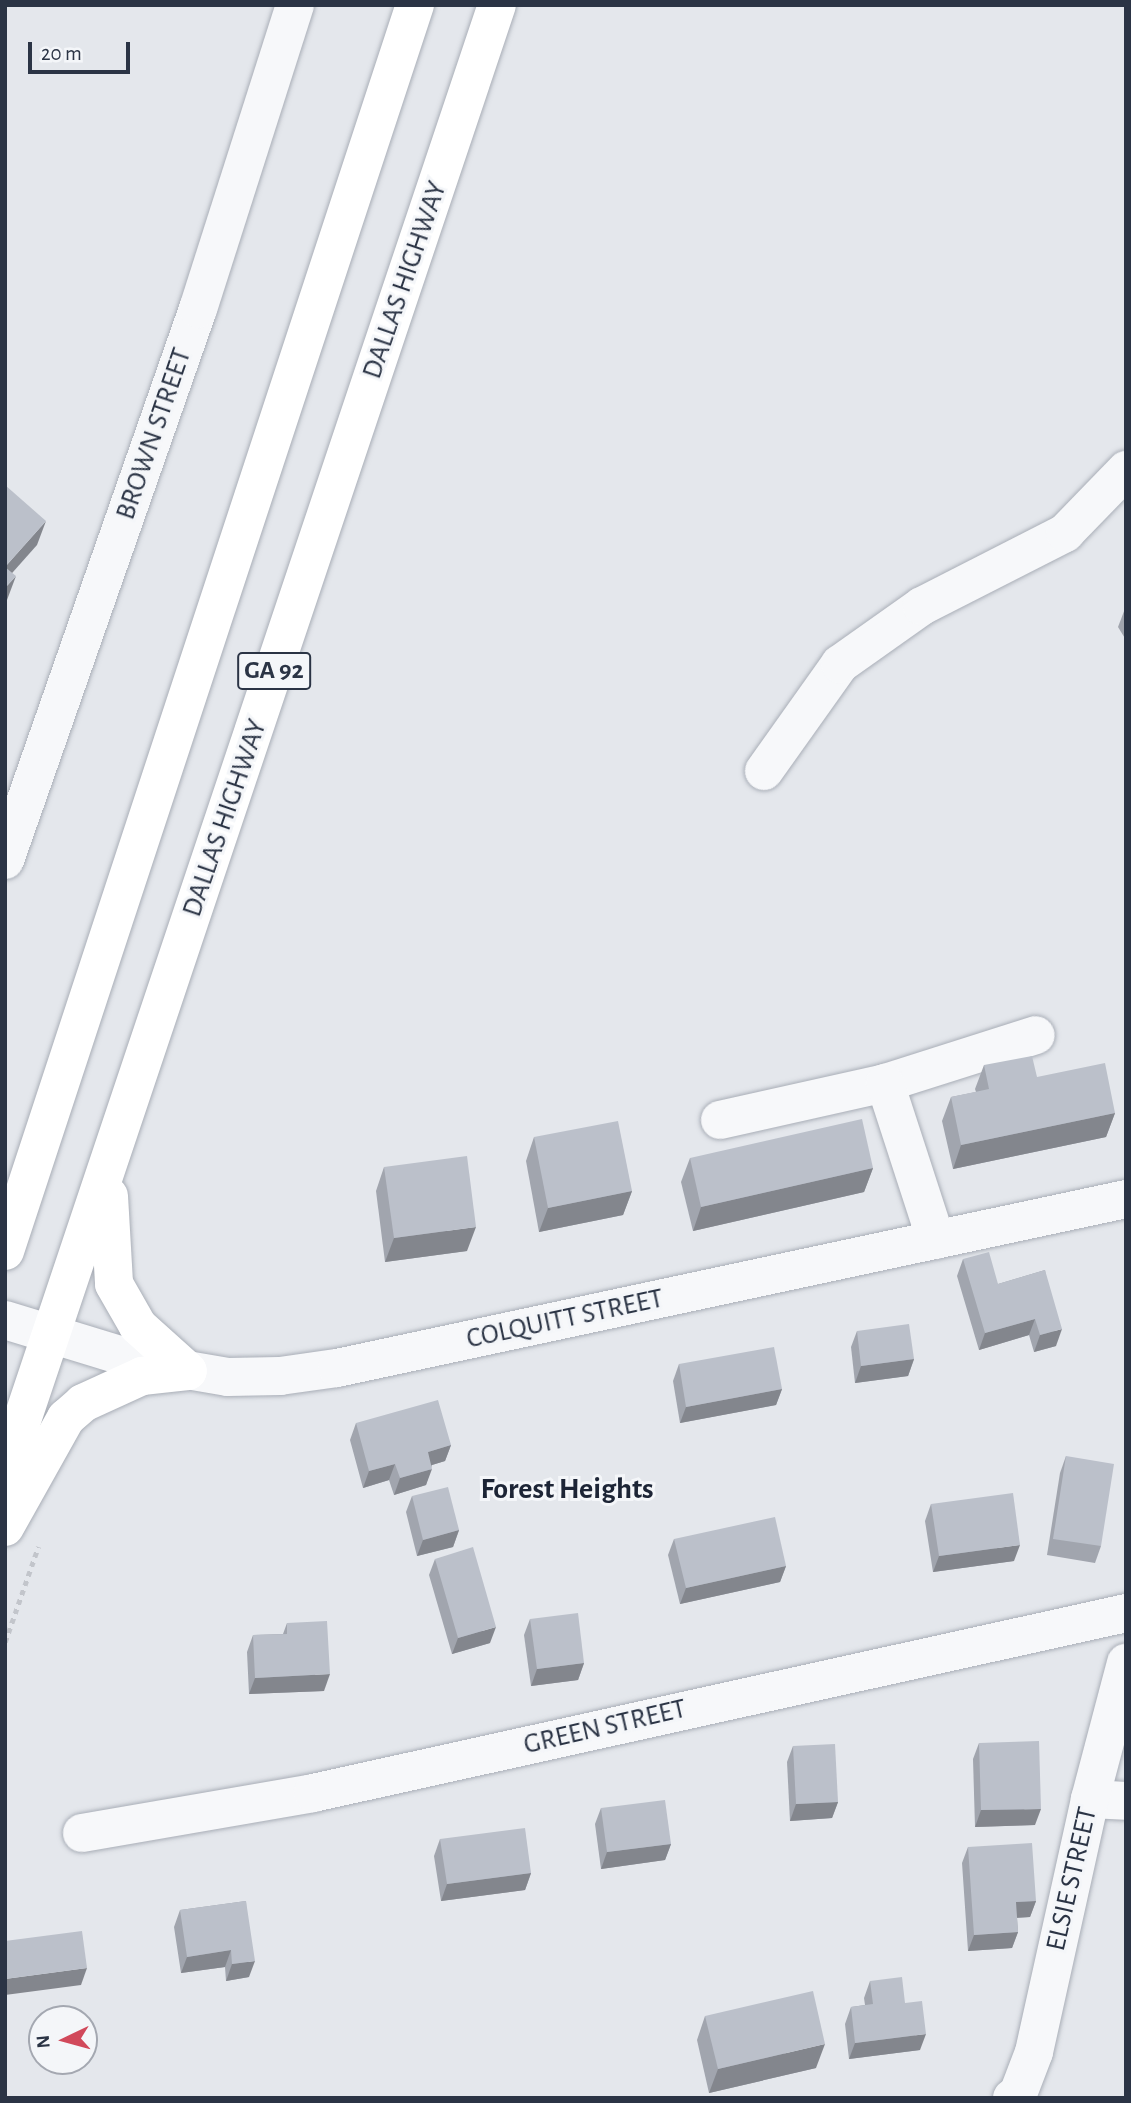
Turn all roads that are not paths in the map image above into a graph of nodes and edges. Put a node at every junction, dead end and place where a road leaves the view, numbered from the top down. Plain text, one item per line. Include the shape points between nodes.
1 (295, 5) edge
2 (415, 5) edge
3 (498, 5) edge
4 (1126, 470) edge
5 (764, 771) dead end
6 (5, 860) edge
7 (1035, 1035) dead end
8 (885, 1083) junction
9 (720, 1120) dead end
10 (109, 1162) junction
11 (1126, 1199) edge
12 (936, 1240) junction
13 (5, 1251) edge
14 (5, 1320) edge
15 (53, 1337) junction
16 (188, 1371) junction
17 (5, 1471) edge
18 (5, 1527) edge
19 (1126, 1613) edge
20 (1126, 1663) edge
21 (1108, 1800) edge
22 (82, 1833) dead end
23 (1015, 2096) edge

1 - 6 street, BROWN STREET via 198,309
2 - 13 main road, GA 92
3 - 10 main road, DALLAS HIGHWAY / GA 92
4 - 5 street via 1065,533 922,606 840,664
7 - 8 street
8 - 9 street
8 - 12 street
10 - 15 main road, DALLAS HIGHWAY / GA 92
10 - 16 main road via 109,1259 114,1284 138,1326
11 - 12 street, COLQUITT STREET
12 - 16 street, COLQUITT STREET via 337,1368 280,1376
14 - 15 street, COLQUITT STREET
15 - 16 street, COLQUITT STREET
15 - 17 main road, DALLAS HIGHWAY / GA 92
16 - 18 main road via 142,1376 83,1403 66,1418
19 - 22 street, GREEN STREET via 313,1793
20 - 21 street, ELSIE STREET
21 - 23 street, ELSIE STREET via 1034,2052

